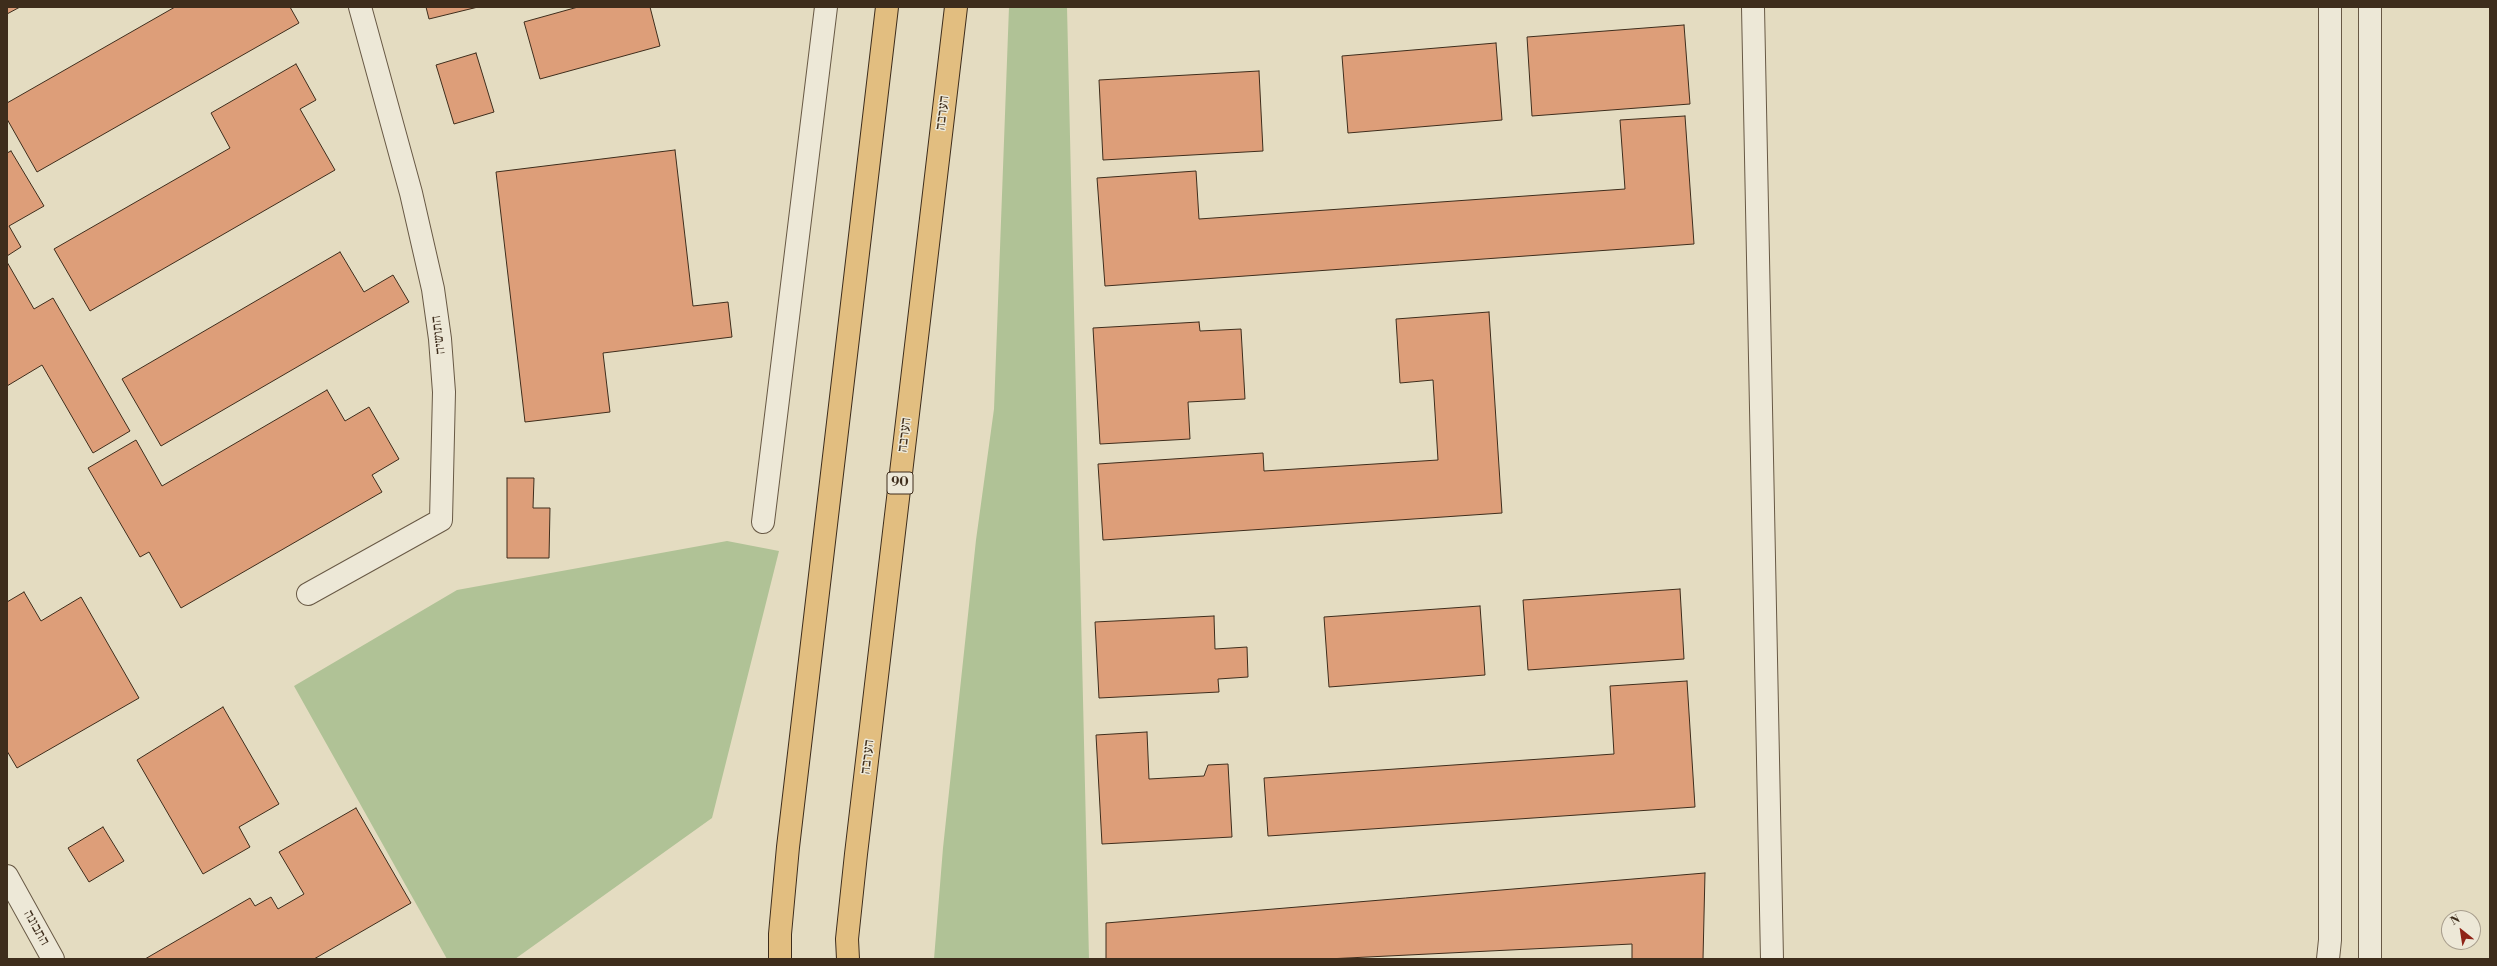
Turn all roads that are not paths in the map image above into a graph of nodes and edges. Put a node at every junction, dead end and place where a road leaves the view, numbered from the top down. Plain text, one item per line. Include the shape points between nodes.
1 (360, 7) edge
2 (826, 7) edge
3 (887, 7) edge
4 (956, 7) edge
5 (1754, 7) edge
6 (2330, 7) edge
7 (2370, 7) edge
8 (762, 522) dead end
9 (308, 594) dead end
10 (7, 876) edge
11 (53, 959) edge
12 (780, 959) edge
13 (848, 959) edge
14 (1772, 959) edge
15 (2328, 959) edge
16 (2370, 959) edge

1 - 9 street, התושיה via 412,193 433,289 444,392 441,520
2 - 8 street
3 - 12 highway via 788,847
4 - 13 highway, הערבה / 90 via 856,854 847,939
5 - 14 street
6 - 15 street
7 - 16 street
10 - 11 street, התבונה

